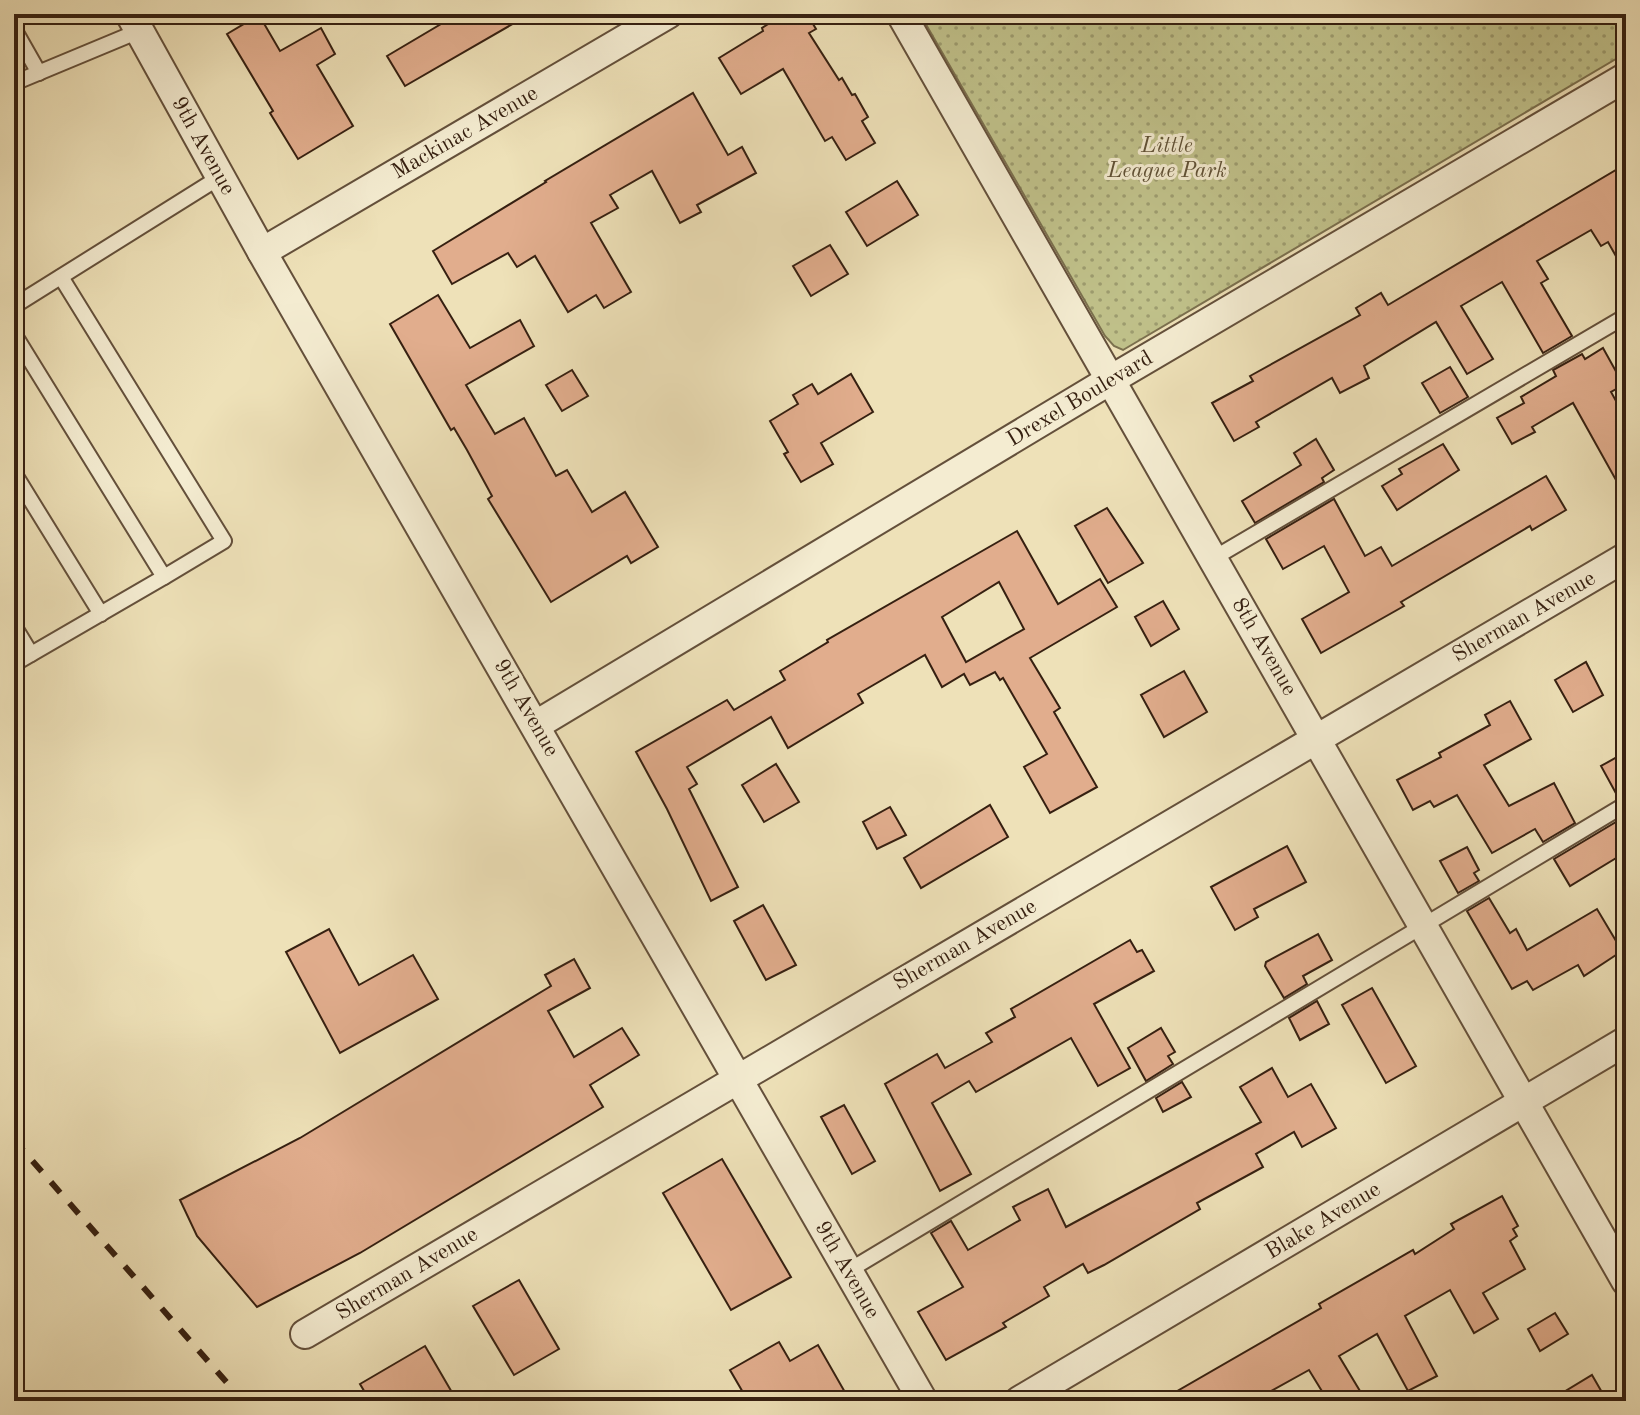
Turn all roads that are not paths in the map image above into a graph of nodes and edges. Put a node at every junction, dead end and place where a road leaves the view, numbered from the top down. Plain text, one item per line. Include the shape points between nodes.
1 (668, 14) edge
2 (901, 14) edge
3 (135, 22) edge
4 (14, 29) edge
5 (39, 73) junction
6 (1626, 77) edge
7 (14, 83) edge
8 (220, 177) junction
9 (262, 252) junction
10 (61, 277) junction
11 (14, 306) edge
12 (1626, 316) edge
13 (14, 334) edge
14 (1112, 379) junction
15 (14, 473) edge
16 (1626, 557) edge
17 (1214, 558) junction
18 (164, 577) junction
19 (101, 614) junction
20 (14, 626) edge
21 (31, 654) junction
22 (14, 664) edge
23 (536, 725) junction
24 (1316, 739) junction
25 (1626, 804) edge
26 (1423, 925) junction
27 (1626, 1041) edge
28 (738, 1078) junction
29 (1525, 1102) junction
30 (848, 1271) junction
31 (1626, 1281) edge
32 (305, 1334) dead end
33 (923, 1401) edge
34 (1019, 1401) edge

1 - 9 street, Mackinac Avenue
2 - 14 street, 8th Avenue
3 - 5 lane
3 - 8 street, 9th Avenue
4 - 5 lane
5 - 7 lane
6 - 14 street, Drexel Boulevard
8 - 9 street, 9th Avenue
8 - 10 lane
9 - 23 street, 9th Avenue
10 - 11 lane
10 - 18 lane via 224,541
12 - 17 lane
13 - 18 lane
14 - 17 street, 8th Avenue
14 - 23 street, Drexel Boulevard
15 - 19 lane
16 - 24 street, Sherman Avenue
17 - 24 street, 8th Avenue
18 - 19 lane
19 - 21 lane
20 - 21 lane
21 - 22 lane
23 - 28 street, 9th Avenue
24 - 26 street, 8th Avenue
24 - 28 street, Sherman Avenue
25 - 26 lane
26 - 29 street, 8th Avenue
26 - 30 lane
27 - 29 street, Blake Avenue
28 - 30 street, 9th Avenue
28 - 32 street, Sherman Avenue
29 - 31 street, 8th Avenue
29 - 34 street, Blake Avenue
30 - 33 street, 9th Avenue

